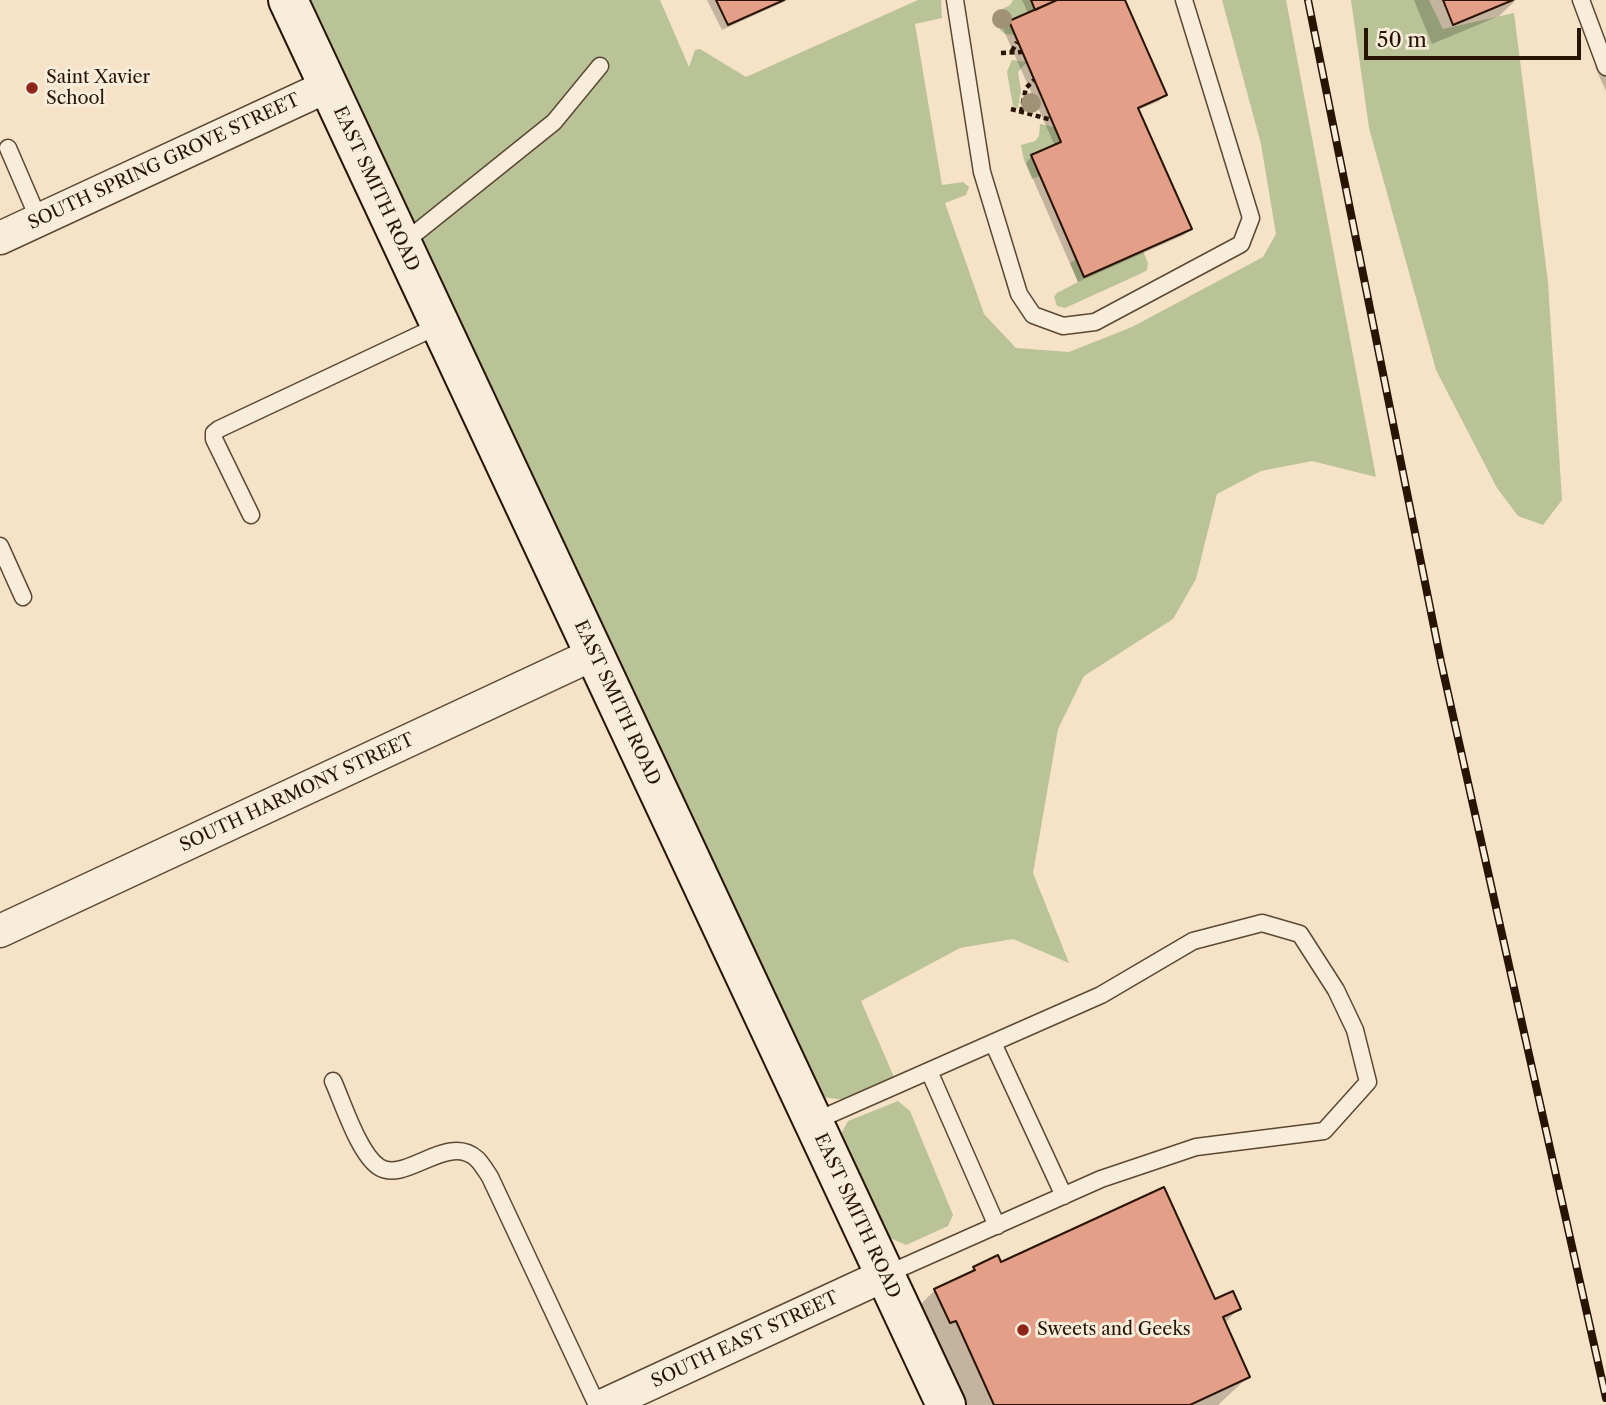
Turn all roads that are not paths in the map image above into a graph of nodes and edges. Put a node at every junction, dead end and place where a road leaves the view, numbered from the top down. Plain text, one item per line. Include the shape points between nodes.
1 (288, 0) edge
2 (955, 0) edge
3 (1184, 0) edge
4 (1581, 0) edge
5 (600, 66) dead end
6 (1606, 67) edge
7 (328, 86) junction
8 (8, 148) dead end
9 (39, 220) junction
10 (0, 238) edge
11 (402, 244) junction
12 (440, 325) junction
13 (251, 515) dead end
14 (0, 546) edge
15 (23, 597) dead end
16 (594, 654) junction
17 (0, 931) edge
18 (993, 1043) junction
19 (929, 1071) junction
20 (333, 1081) dead end
21 (813, 1122) junction
22 (1064, 1196) junction
23 (997, 1226) junction
24 (885, 1275) junction
25 (597, 1405) edge
26 (604, 1405) edge
27 (946, 1405) edge

1 - 7 street, EAST SMITH ROAD
2 - 3 lane via 982,172 1019,294 1033,315 1063,326 1096,322 1241,244 1251,218
4 - 6 lane
5 - 11 lane via 554,122
7 - 9 street, SOUTH SPRING GROVE STREET
7 - 11 street, EAST SMITH ROAD
8 - 9 lane
9 - 10 street, SOUTH SPRING GROVE STREET
11 - 12 street, EAST SMITH ROAD
12 - 13 lane via 214,433
12 - 16 street, EAST SMITH ROAD
14 - 15 lane
16 - 17 street, SOUTH HARMONY STREET
16 - 21 street, EAST SMITH ROAD
18 - 19 lane
18 - 22 lane
18 - 22 lane via 1101,995 1193,941 1262,923 1300,934 1355,1030 1368,1082 1324,1131 1196,1147
19 - 21 lane
19 - 23 lane
20 - 25 lane via 362,1146 380,1167 405,1167 456,1151 477,1159 490,1177
21 - 24 street, EAST SMITH ROAD
22 - 23 lane
23 - 24 lane
24 - 26 street, SOUTH EAST STREET
24 - 27 street, EAST SMITH ROAD

